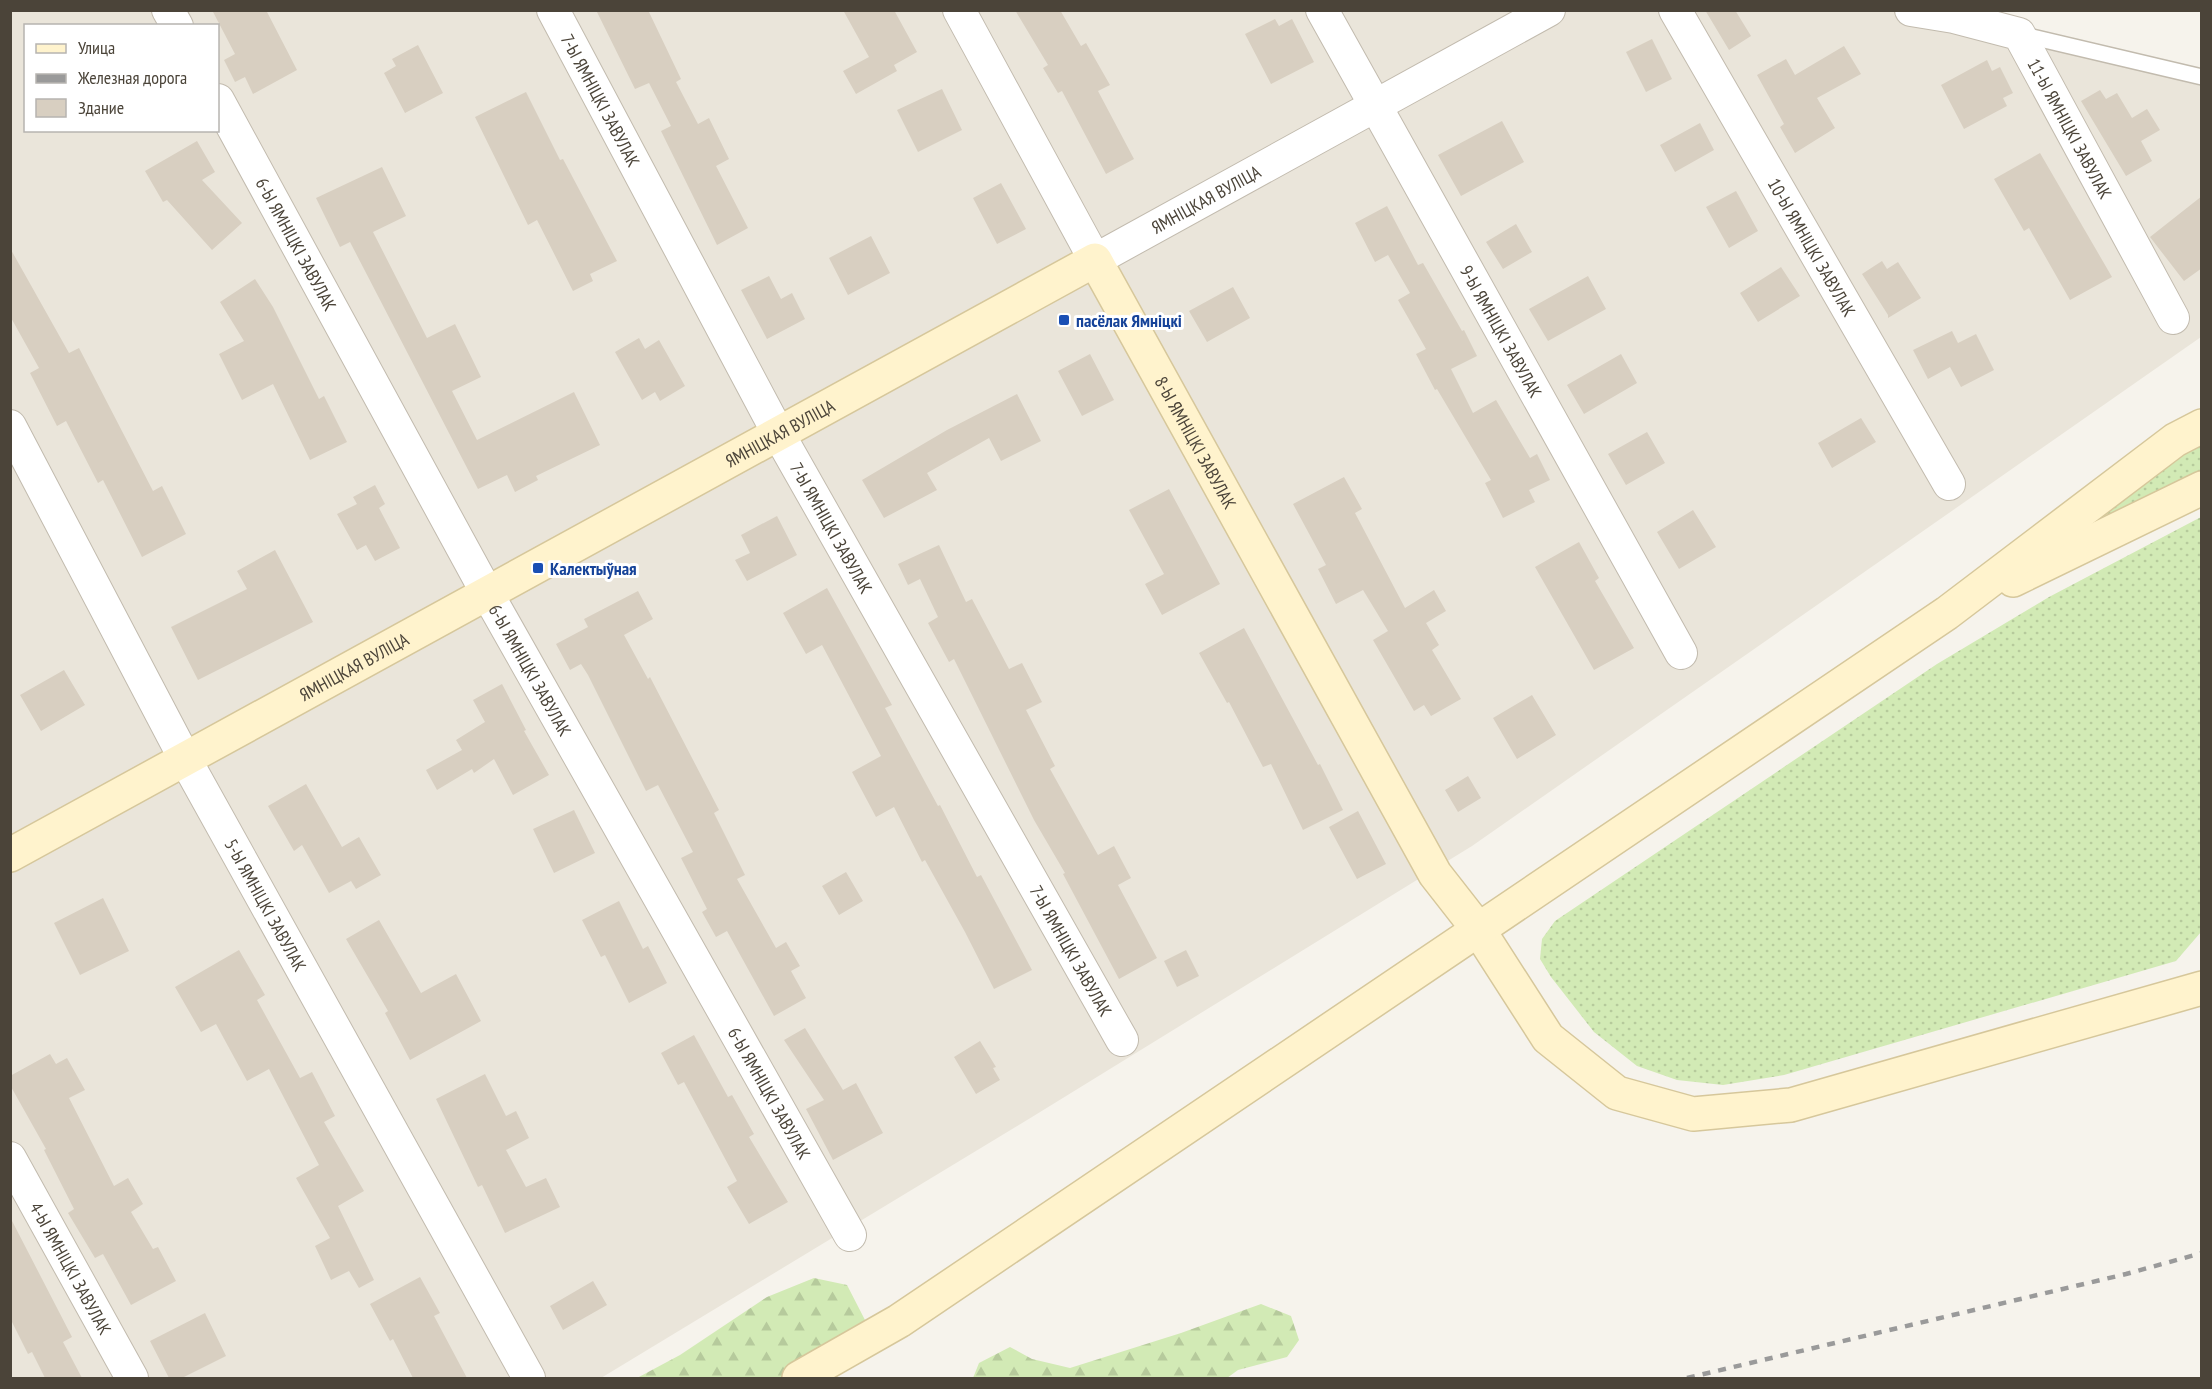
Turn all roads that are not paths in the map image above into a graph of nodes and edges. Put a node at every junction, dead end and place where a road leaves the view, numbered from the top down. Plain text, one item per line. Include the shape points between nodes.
1 (168, 10) edge
2 (553, 10) edge
3 (959, 10) edge
4 (1322, 10) edge
5 (1549, 10) edge
6 (1675, 10) edge
7 (1911, 10) edge
8 (176, 24) edge
9 (2019, 34) junction
10 (2202, 77) edge
11 (219, 102) edge
12 (1376, 105) junction
13 (1095, 260) junction
14 (2173, 318) dead end
15 (10, 426) edge
16 (2202, 426) edge
17 (778, 433) junction
18 (1949, 484) dead end
19 (2202, 488) edge
20 (487, 593) junction
21 (1947, 613) junction
22 (1681, 653) dead end
23 (186, 759) junction
24 (10, 855) edge
25 (1478, 929) junction
26 (2202, 988) edge
27 (1122, 1040) dead end
28 (10, 1158) edge
29 (850, 1235) dead end
30 (132, 1378) edge
31 (529, 1378) edge
32 (799, 1378) edge

1 - 8 street
2 - 17 street, 7-Ы ЯМНІЦКІ ЗАВУЛАК
3 - 13 street, 8-Ы ЯМНІЦКІ ЗАВУЛАК
4 - 12 street, 9-Ы ЯМНІЦКІ ЗАВУЛАК
5 - 12 street, ЯМНІЦКАЯ ВУЛІЦА
6 - 18 street, 10-Ы ЯМНІЦКІ ЗАВУЛАК
7 - 9 street
9 - 10 lane
9 - 14 street, 11-Ы ЯМНІЦКІ ЗАВУЛАК
11 - 20 street, 6-Ы ЯМНІЦКІ ЗАВУЛАК
12 - 13 street, ЯМНІЦКАЯ ВУЛІЦА
12 - 22 street, 9-Ы ЯМНІЦКІ ЗАВУЛАК
13 - 17 main road, ЯМНІЦКАЯ ВУЛІЦА
13 - 25 main road, 8-Ы ЯМНІЦКІ ЗАВУЛАК via 1435,874
15 - 23 street, 5-Ы ЯМНІЦКІ ЗАВУЛАК
16 - 21 main road via 2166,447
17 - 20 main road, ЯМНІЦКАЯ ВУЛІЦА
17 - 27 street, 7-Ы ЯМНІЦКІ ЗАВУЛАК
19 - 21 main road
20 - 23 main road, ЯМНІЦКАЯ ВУЛІЦА
20 - 29 street, 6-Ы ЯМНІЦКІ ЗАВУЛАК
21 - 25 main road
23 - 24 main road, ЯМНІЦКАЯ ВУЛІЦА
23 - 31 street, 5-Ы ЯМНІЦКІ ЗАВУЛАК
25 - 26 main road, 8-Ы ЯМНІЦКІ ЗАВУЛАК via 1548,1038 1617,1093 1693,1114 1791,1105
25 - 32 main road via 899,1321
28 - 30 street, 4-Ы ЯМНІЦКІ ЗАВУЛАК

